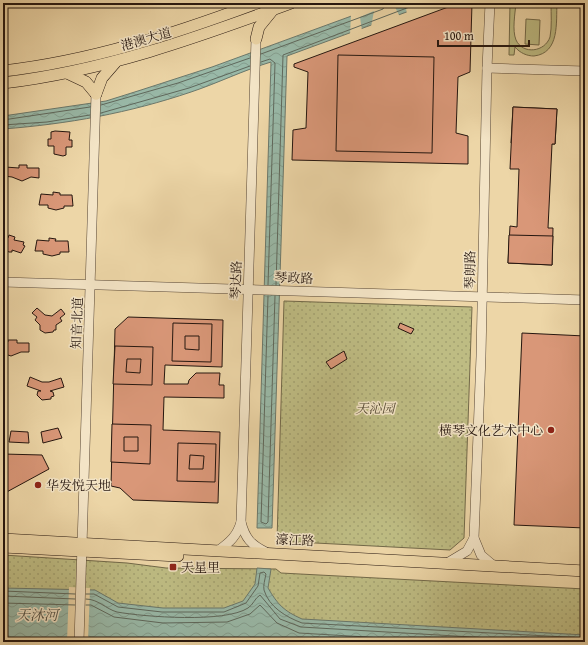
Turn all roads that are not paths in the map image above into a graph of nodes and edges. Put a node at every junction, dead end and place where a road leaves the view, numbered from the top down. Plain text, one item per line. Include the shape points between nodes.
1 (257, 3) edge
2 (291, 3) edge
3 (490, 3) edge
4 (273, 10) junction
5 (233, 25) junction
6 (256, 39) junction
7 (118, 62) junction
8 (487, 68) junction
9 (3, 71) edge
10 (585, 71) edge
11 (67, 73) junction
12 (3, 82) edge
13 (96, 94) junction
14 (3, 282) edge
15 (91, 284) junction
16 (249, 289) junction
17 (482, 296) junction
18 (585, 300) edge
19 (241, 522) junction
20 (474, 538) junction
21 (3, 539) edge
22 (3, 548) edge
23 (82, 548) junction
24 (219, 550) junction
25 (266, 552) junction
26 (447, 563) junction
27 (494, 566) junction
28 (585, 571) edge
29 (585, 578) edge
30 (79, 642) edge

1 - 9 main road, 港澳大道 via 196,26 127,47 57,63
2 - 4 main road, 港澳大道
3 - 8 street, 琴朗路
4 - 5 main road, 港澳大道
4 - 6 main road via 259,26
5 - 6 main road via 249,29
5 - 7 main road, 港澳大道
6 - 16 street, 琴达路
7 - 11 main road, 港澳大道
7 - 13 main road via 109,68 102,78
8 - 10 street
8 - 17 street, 琴朗路
11 - 12 main road, 港澳大道
11 - 13 main road via 86,82
13 - 15 street, 知音北道
14 - 15 street, 琴政路
15 - 16 street, 琴政路
15 - 23 street, 知音北道
16 - 17 street, 琴政路
16 - 19 street, 琴达路
17 - 18 street, 琴政路
17 - 20 street, 琴朗路
19 - 24 street via 238,532
19 - 25 street via 244,535 252,545
20 - 26 street via 467,551
20 - 27 street via 481,555
21 - 23 main road, 濠江路
22 - 23 main road, 濠江路
23 - 24 main road, 濠江路
23 - 29 main road, 濠江路
23 - 30 street, 知音北道
24 - 25 main road, 濠江路
25 - 26 main road, 濠江路
26 - 27 main road, 濠江路
27 - 28 main road, 濠江路

